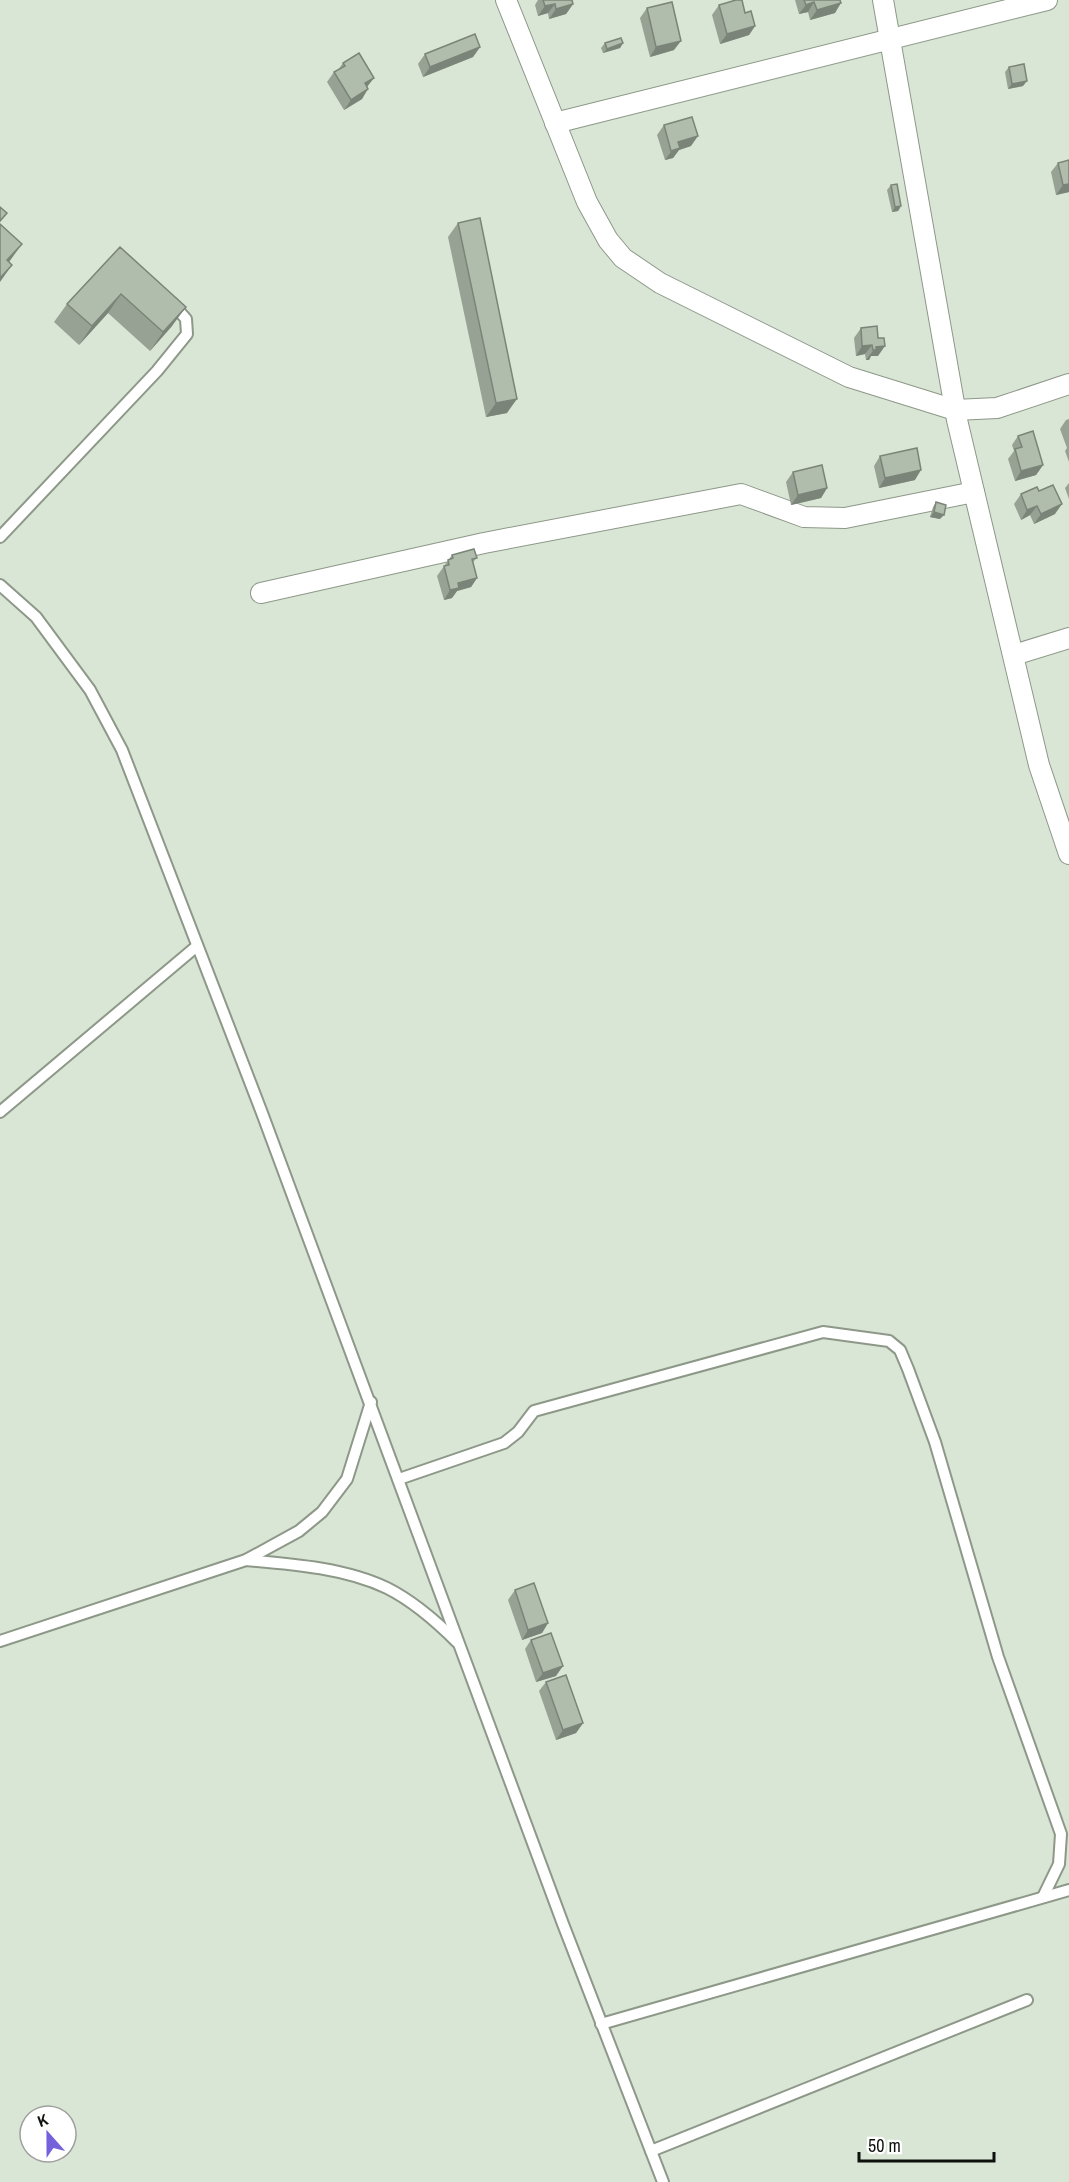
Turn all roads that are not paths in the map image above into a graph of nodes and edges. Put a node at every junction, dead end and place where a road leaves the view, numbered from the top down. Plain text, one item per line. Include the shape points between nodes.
1 (506, 0) edge
2 (883, 0) edge
3 (1047, 0) edge
4 (891, 39) junction
5 (555, 123) junction
6 (164, 294) edge
7 (1069, 384) edge
8 (955, 410) junction
9 (974, 492) junction
10 (0, 537) edge
11 (0, 585) edge
12 (261, 593) dead end
13 (1069, 639) edge
14 (1014, 655) junction
15 (1069, 854) edge
16 (197, 946) junction
17 (0, 1112) edge
18 (371, 1402) junction
19 (399, 1479) junction
20 (246, 1560) junction
21 (0, 1641) edge
22 (460, 1645) junction
23 (1069, 1890) edge
24 (1043, 1897) junction
25 (1027, 2000) dead end
26 (601, 2024) junction
27 (651, 2151) junction
28 (663, 2182) edge

1 - 5 street
2 - 4 street
3 - 4 street
4 - 5 street
4 - 8 street
5 - 8 street via 587,202 623,258 669,288 849,376
6 - 10 lane via 186,319 187,334 157,371
7 - 8 street via 997,408
8 - 9 street
9 - 12 street via 845,518 804,517 741,494 484,543
9 - 14 street
11 - 16 lane via 36,617 90,690 122,750
13 - 14 street
14 - 15 street via 1039,765
16 - 17 lane
16 - 18 lane
18 - 19 lane
18 - 20 lane via 347,1479 322,1512 299,1532
19 - 22 lane
19 - 24 lane via 504,1443 534,1411 777,1342 823,1332 889,1341 900,1350 935,1442 998,1657 1060,1834 1059,1864
20 - 21 lane
20 - 22 lane via 315,1566 387,1588 434,1619
22 - 26 lane
23 - 24 lane
24 - 26 lane
25 - 27 lane
26 - 27 lane
27 - 28 lane

